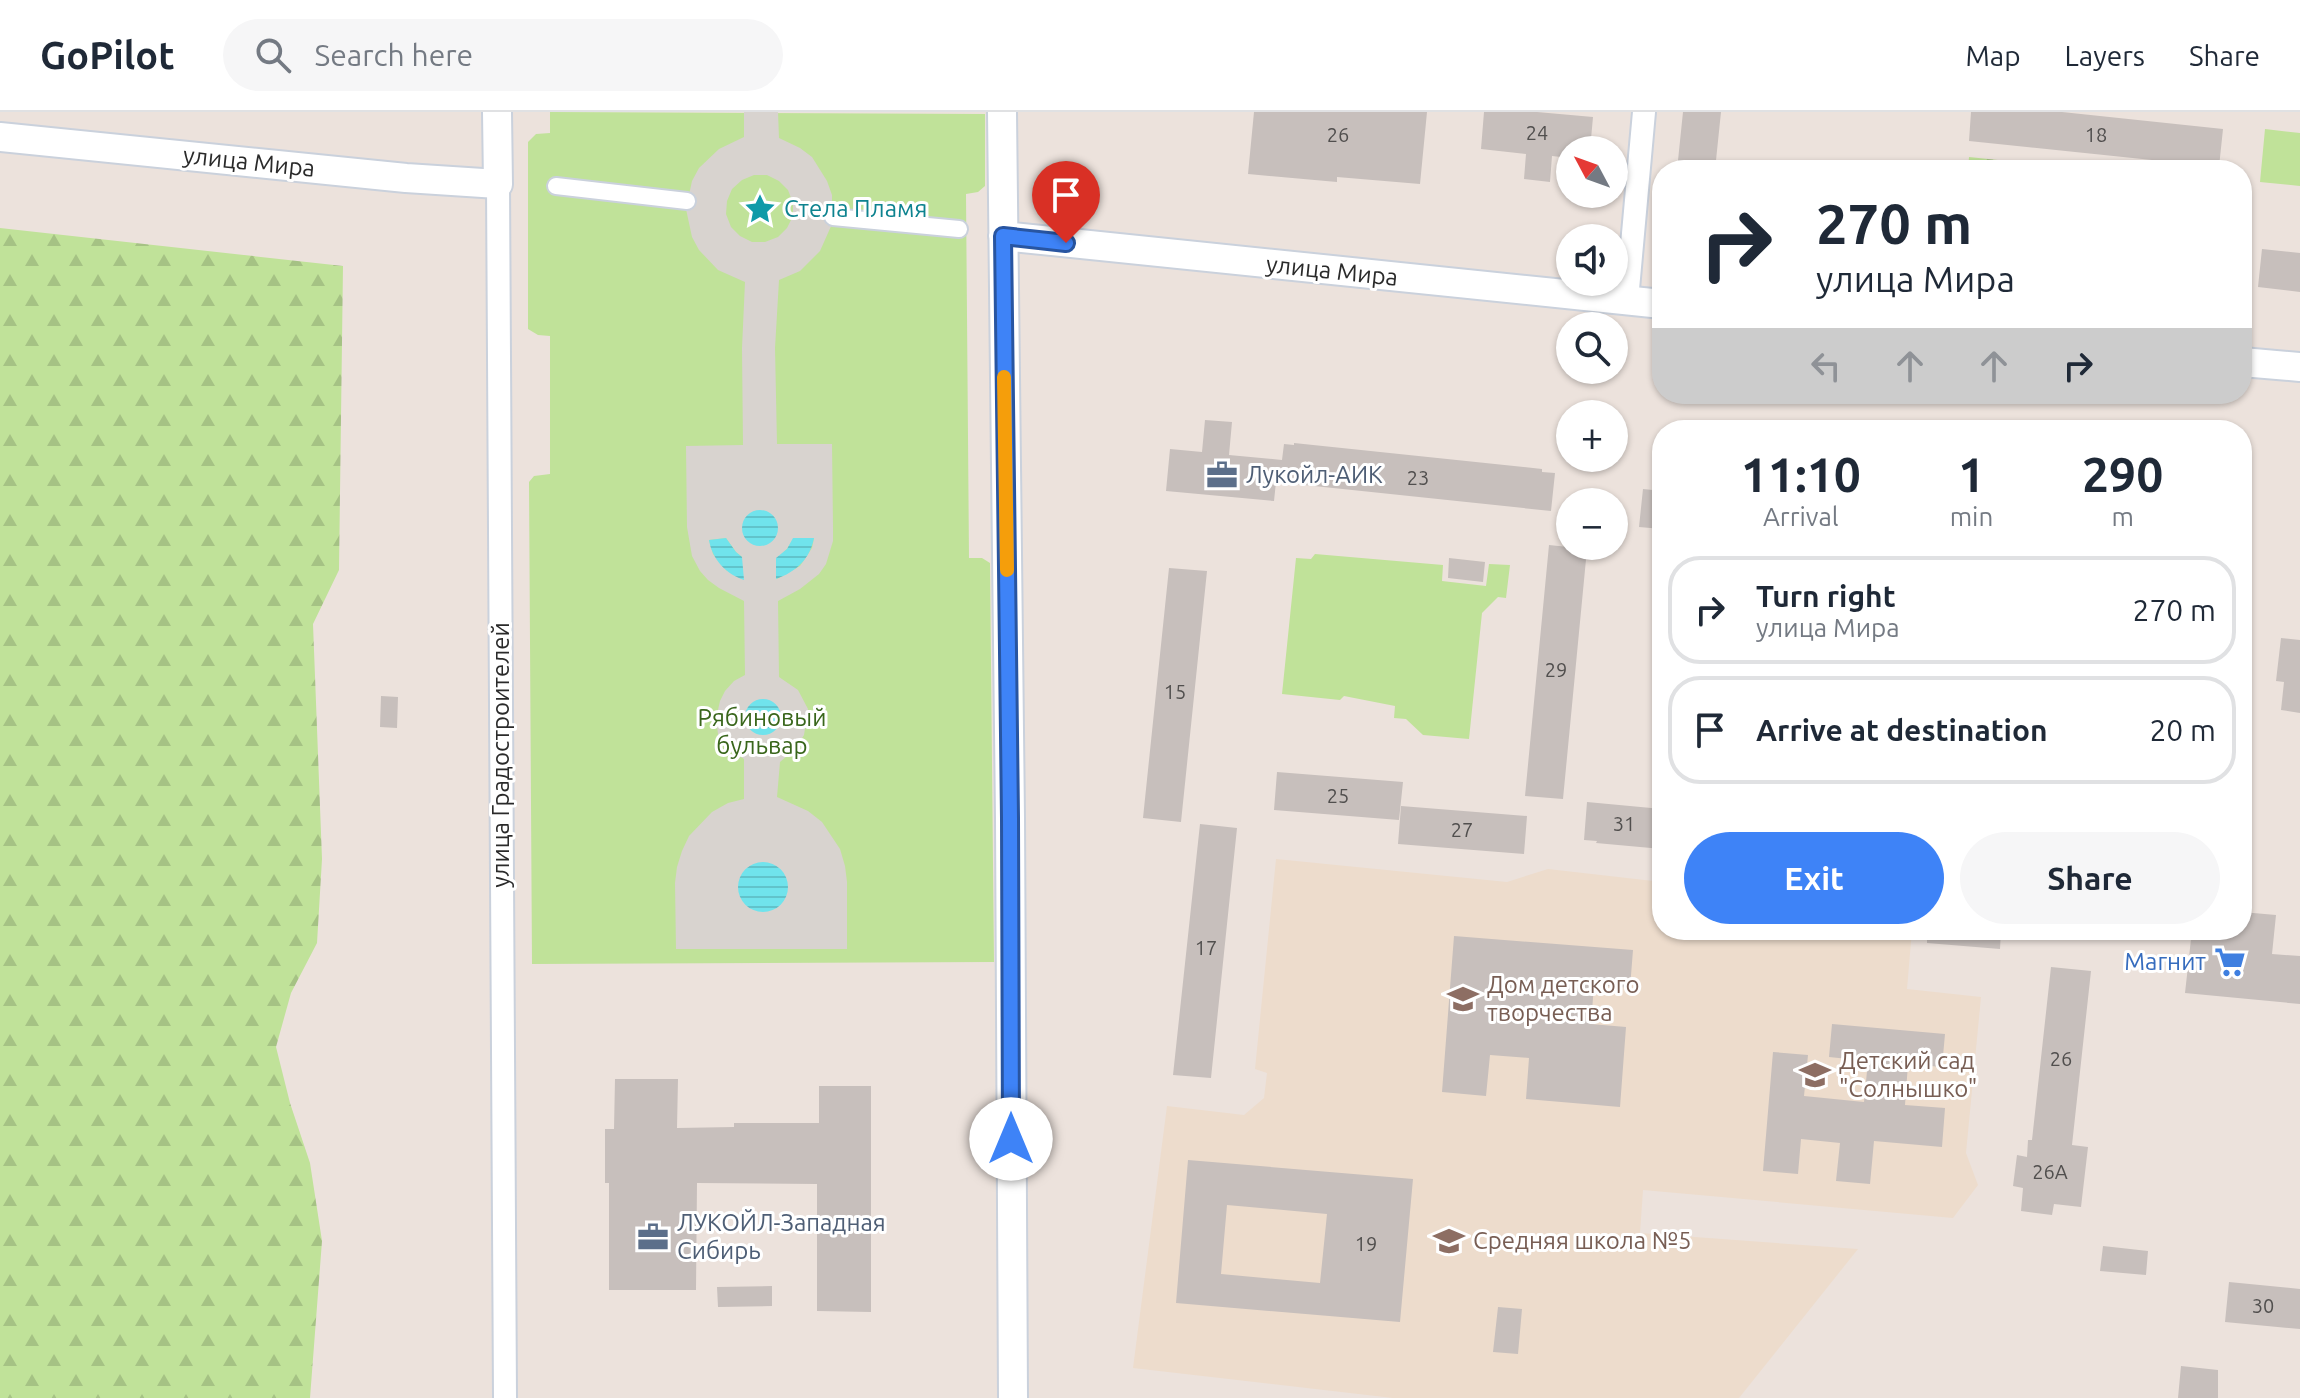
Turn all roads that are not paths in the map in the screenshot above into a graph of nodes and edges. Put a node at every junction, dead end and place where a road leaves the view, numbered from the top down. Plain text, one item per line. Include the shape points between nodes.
1 (497, 112) edge
2 (1002, 112) edge
3 (1644, 112) edge
4 (0, 137) edge
5 (498, 184) junction
6 (556, 186) dead end
7 (687, 201) dead end
8 (833, 217) dead end
9 (959, 229) dead end
10 (1003, 236) junction
11 (1627, 300) junction
12 (1652, 303) edge
13 (2252, 363) edge
14 (2300, 367) edge
15 (505, 1398) edge
16 (1013, 1398) edge

1 - 5 street, улица Градостроителей
2 - 10 street
3 - 11 street
4 - 5 street, улица Мира
5 - 15 street, улица Градостроителей
6 - 7 street
8 - 9 street
10 - 11 street, улица Мира
10 - 16 street
11 - 12 street, улица Мира
13 - 14 street

